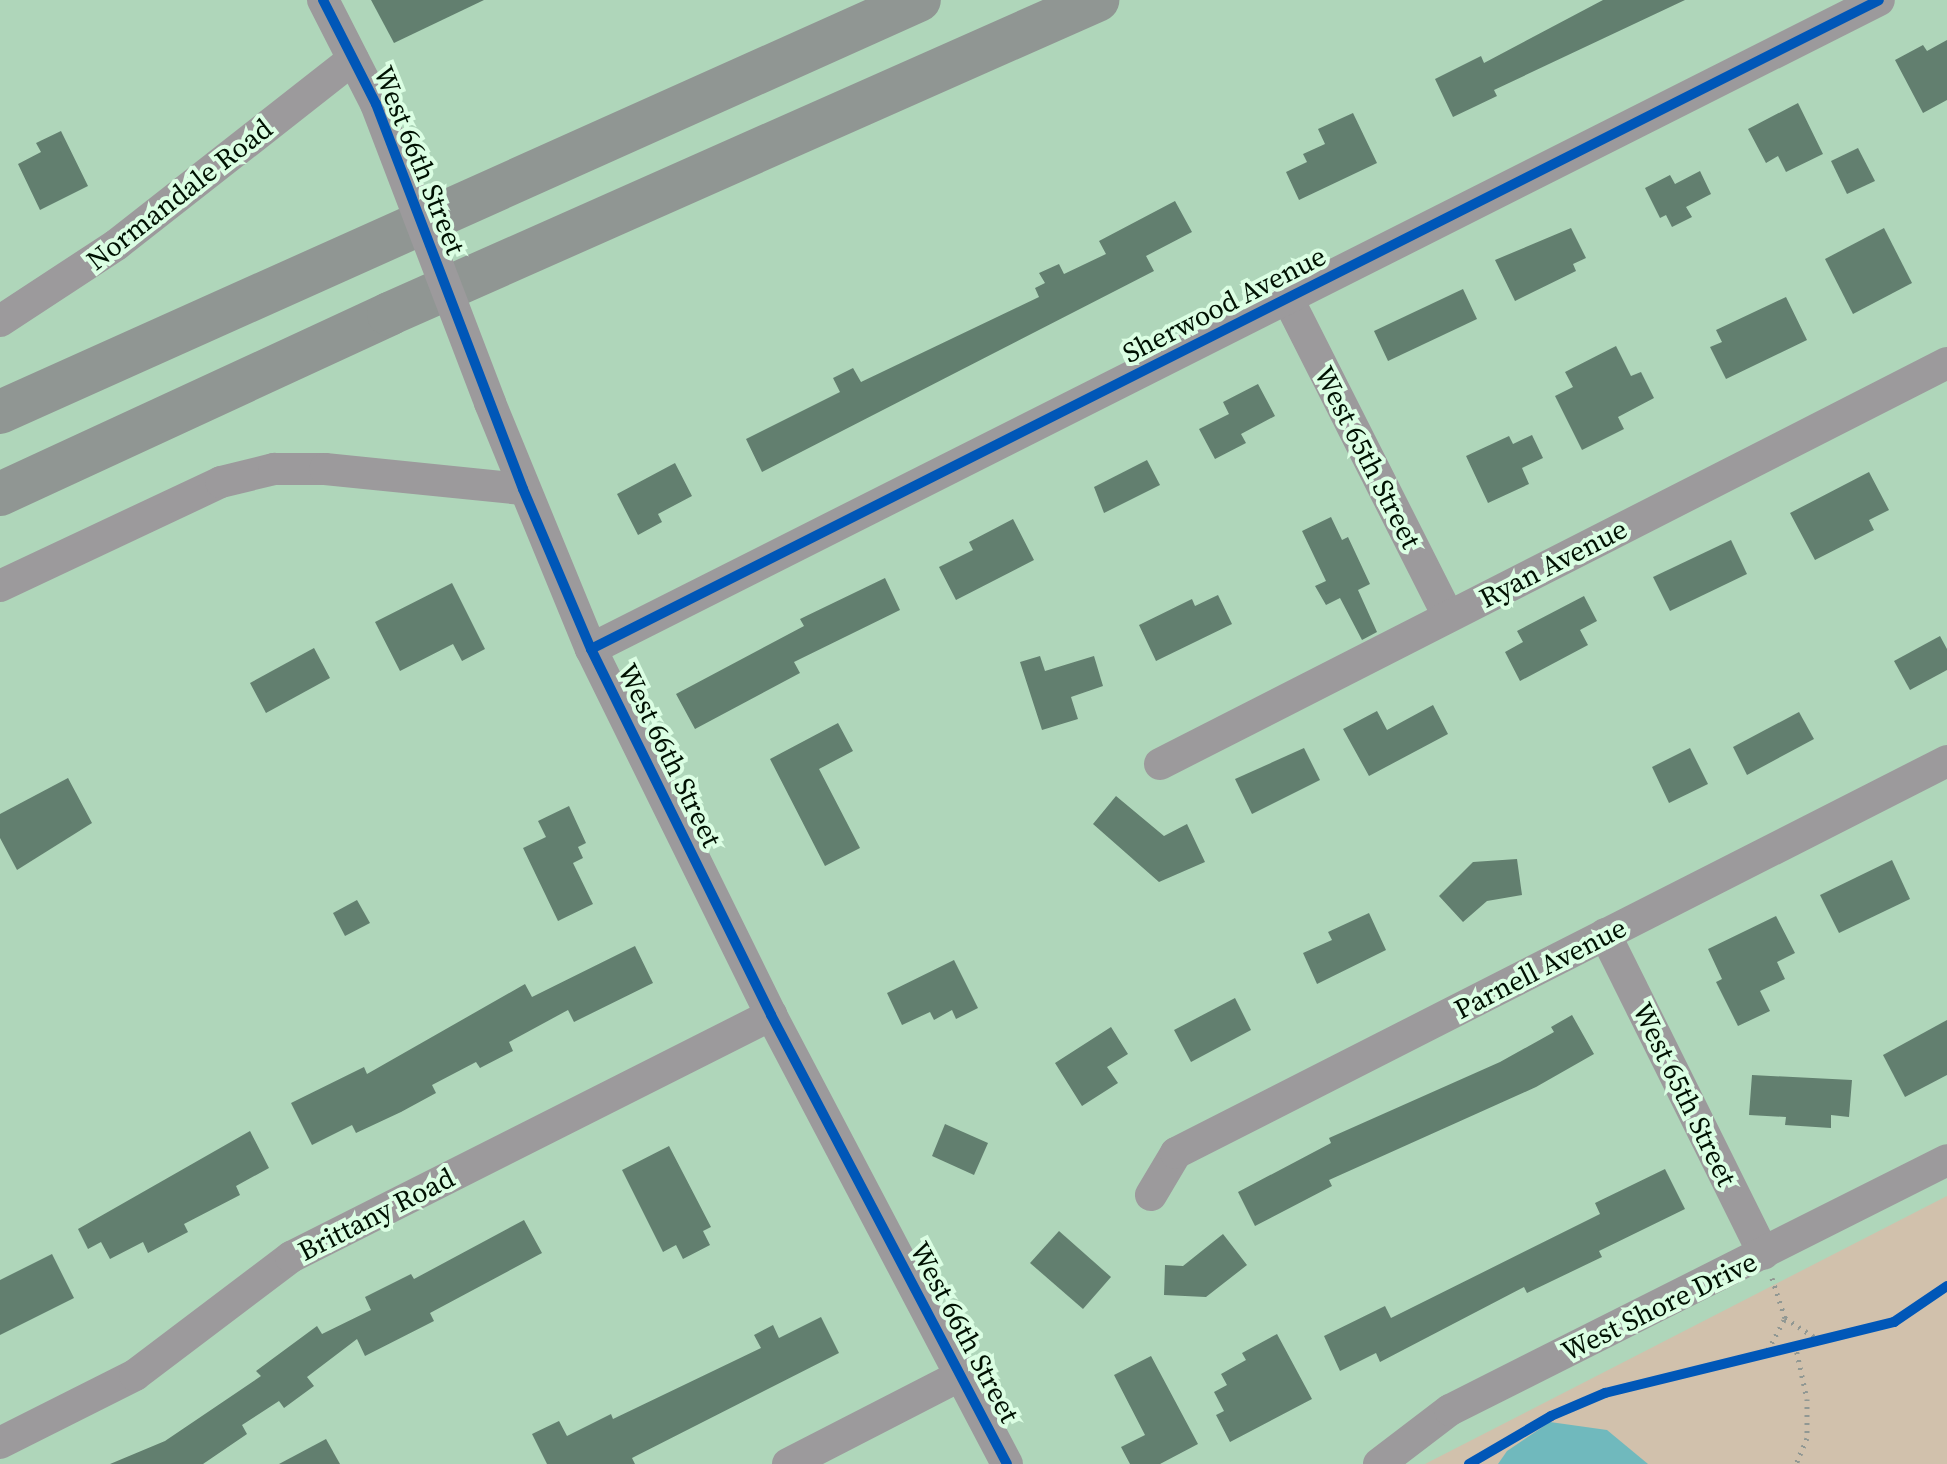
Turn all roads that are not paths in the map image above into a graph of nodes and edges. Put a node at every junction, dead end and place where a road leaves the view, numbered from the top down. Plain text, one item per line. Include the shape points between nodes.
1 (323, 0) edge
2 (919, 0) edge
3 (1097, 0) edge
4 (1118, 0) edge
5 (1879, 0) edge
6 (1043, 26) junction
7 (353, 59) junction
8 (1288, 299) junction
9 (0, 321) edge
10 (1947, 363) edge
11 (0, 412) edge
12 (523, 489) junction
13 (0, 494) edge
14 (0, 586) edge
15 (1448, 616) junction
16 (591, 649) junction
17 (1947, 761) edge
18 (1160, 764) dead end
19 (1605, 934) junction
20 (771, 1015) junction
21 (1947, 1160) edge
22 (1151, 1195) dead end
23 (1764, 1254) junction
24 (961, 1375) junction
25 (0, 1443) edge
26 (788, 1464) edge
27 (1007, 1464) edge
28 (1379, 1464) edge

1 - 7 street, West 66th Street
2 - 11 highway
3 - 6 highway
4 - 6 highway
5 - 8 street, Sherwood Avenue
6 - 13 highway via 360,327
7 - 9 street, Normandale Road via 116,245
7 - 12 street, West 66th Street, bridge via 376,104
8 - 15 street, West 65th Street
8 - 16 street, Sherwood Avenue
10 - 15 street, Ryan Avenue
12 - 14 street via 325,469 274,469 221,482
12 - 16 street, West 66th Street
15 - 18 street, Ryan Avenue
16 - 20 street, West 66th Street
17 - 19 street, Parnell Avenue
19 - 22 street, Parnell Avenue via 1176,1153
19 - 23 street, West 65th Street
20 - 24 street, West 66th Street
20 - 25 street, Brittany Road via 291,1257 135,1375
21 - 23 street, West Shore Drive
23 - 28 street, West Shore Drive via 1450,1410
24 - 26 street
24 - 27 street, West 66th Street

